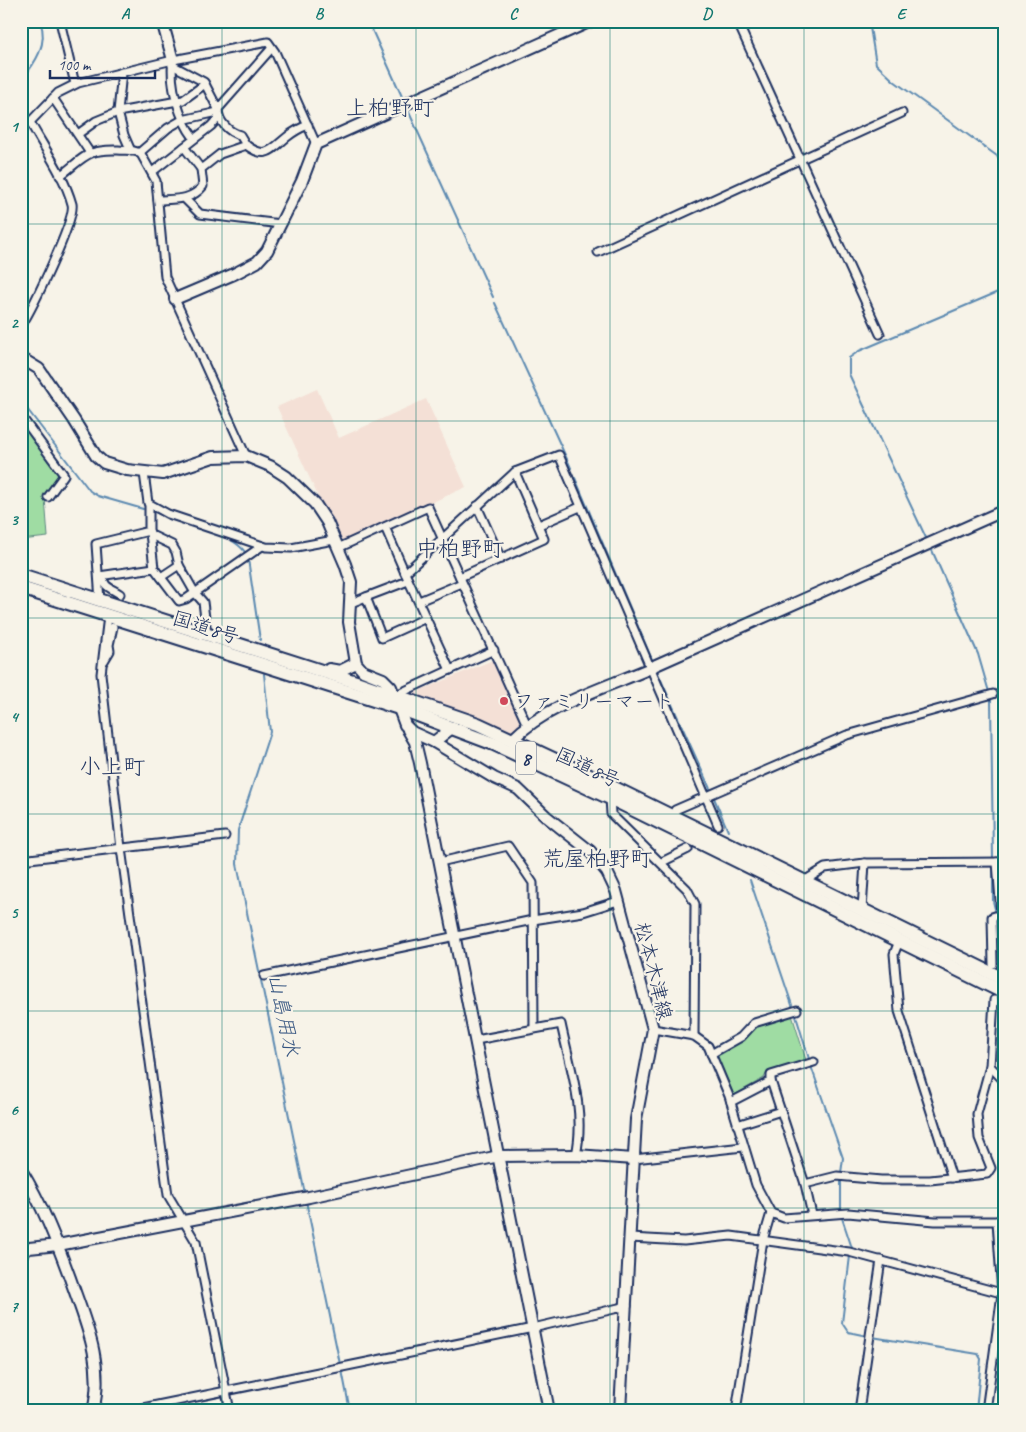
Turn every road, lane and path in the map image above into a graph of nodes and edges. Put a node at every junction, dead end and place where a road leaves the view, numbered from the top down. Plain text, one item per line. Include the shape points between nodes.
1 (60, 21) edge
2 (162, 21) edge
3 (591, 21) edge
4 (737, 21) edge
5 (271, 49) junction
6 (173, 62) junction
7 (122, 72) junction
8 (76, 84) junction
9 (205, 84) junction
10 (53, 98) junction
11 (177, 102) junction
12 (118, 112) junction
13 (218, 113) junction
14 (902, 113) dead end
15 (182, 120) junction
16 (21, 121) edge
17 (30, 122) junction
18 (308, 125) junction
19 (78, 134) junction
20 (194, 138) junction
21 (246, 144) junction
22 (316, 144) junction
23 (184, 147) junction
24 (131, 150) junction
25 (90, 153) junction
26 (139, 153) junction
27 (802, 159) junction
28 (201, 169) junction
29 (152, 172) junction
30 (60, 176) junction
31 (185, 199) junction
32 (158, 200) junction
33 (281, 224) junction
34 (598, 252) dead end
35 (175, 299) junction
36 (21, 326) edge
37 (880, 334) dead end
38 (21, 358) edge
39 (21, 416) edge
40 (246, 456) junction
41 (515, 472) junction
42 (144, 473) junction
43 (48, 497) dead end
44 (149, 505) junction
45 (478, 506) junction
46 (580, 507) junction
47 (1005, 510) edge
48 (539, 525) junction
49 (386, 527) junction
50 (150, 532) junction
51 (442, 537) junction
52 (336, 544) junction
53 (262, 546) junction
54 (500, 559) junction
55 (179, 566) junction
56 (154, 568) junction
57 (405, 573) junction
58 (21, 575) edge
59 (101, 576) junction
60 (160, 577) junction
61 (461, 580) junction
62 (408, 581) junction
63 (21, 588) edge
64 (195, 593) junction
65 (120, 594) dead end
66 (366, 597) junction
67 (100, 600) junction
68 (419, 602) junction
69 (351, 603) junction
70 (426, 618) junction
71 (110, 621) junction
72 (207, 634) junction
73 (494, 650) junction
74 (277, 657) junction
75 (102, 664) junction
76 (356, 664) junction
77 (653, 667) junction
78 (450, 670) junction
79 (990, 695) dead end
80 (397, 701) junction
81 (405, 725) junction
82 (527, 725) junction
83 (453, 727) junction
84 (513, 739) junction
85 (434, 742) junction
86 (610, 798) junction
87 (707, 798) junction
88 (673, 817) junction
89 (718, 824) dead end
90 (225, 836) dead end
91 (121, 848) junction
92 (688, 849) tunnel mouth
93 (21, 860) edge
94 (440, 862) junction
95 (662, 862) junction
96 (997, 862) edge
97 (865, 863) junction
98 (804, 881) junction
99 (618, 902) junction
100 (862, 910) junction
101 (533, 920) junction
102 (455, 937) junction
103 (899, 940) junction
104 (993, 964) dead end
105 (264, 976) dead end
106 (1005, 980) edge
107 (999, 997) edge
108 (797, 1010) dead end
109 (534, 1028) junction
110 (653, 1030) junction
111 (694, 1036) junction
112 (476, 1040) junction
113 (711, 1054) junction
114 (814, 1062) dead end
115 (990, 1066) junction
116 (771, 1081) junction
117 (1005, 1082) edge
118 (731, 1102) junction
119 (781, 1111) junction
120 (737, 1125) junction
121 (743, 1147) junction
122 (576, 1155) junction
123 (499, 1156) junction
124 (634, 1159) junction
125 (21, 1170) edge
126 (952, 1178) junction
127 (805, 1184) junction
128 (771, 1213) junction
129 (812, 1215) junction
130 (184, 1221) junction
131 (1001, 1221) edge
132 (630, 1238) junction
133 (763, 1240) junction
134 (58, 1245) junction
135 (21, 1253) edge
136 (881, 1260) junction
137 (1003, 1294) edge
138 (627, 1306) junction
139 (533, 1328) junction
140 (226, 1390) junction
141 (93, 1411) edge
142 (128, 1411) edge
143 (230, 1411) edge
144 (549, 1411) edge
145 (620, 1411) edge
146 (736, 1411) edge
147 (859, 1411) edge
148 (986, 1411) edge

1 - 8 street
2 - 6 street
3 - 22 street
4 - 27 street
5 - 6 street via 268,42
5 - 13 street
5 - 18 street
6 - 7 street
6 - 9 street
6 - 11 street
7 - 8 street
7 - 12 street
8 - 10 street
9 - 11 street
9 - 13 street
10 - 17 street
10 - 19 street
11 - 12 street
11 - 15 street
12 - 19 street via 96,121
12 - 24 street
13 - 15 street
13 - 20 street via 211,126
13 - 21 street via 232,133 242,137
14 - 27 street
15 - 20 street
15 - 26 street
16 - 17 street
17 - 30 street
18 - 21 street via 264,153 254,151
18 - 22 street
19 - 25 street
20 - 23 street
21 - 28 street via 220,154
22 - 33 street
23 - 28 street
23 - 29 street
24 - 25 street via 100,149
24 - 26 street
25 - 30 street
26 - 29 street
27 - 34 street
27 - 37 street
28 - 31 street via 203,186
29 - 32 street
30 - 36 street via 72,205 72,214
31 - 32 street
31 - 33 street via 200,214
32 - 35 street via 165,277
33 - 35 street via 267,251 257,262
35 - 40 street
38 - 42 street via 39,369 96,456 104,462
39 - 43 street via 64,475
40 - 42 street via 214,457 163,474
40 - 52 street via 270,466 301,490 315,504
41 - 45 street
41 - 46 street via 558,455
41 - 48 street
42 - 44 street
44 - 50 street
44 - 53 street
45 - 51 street
45 - 54 street
46 - 48 street
46 - 77 street
47 - 77 street
48 - 54 street via 544,539
49 - 51 street via 428,507
49 - 52 street
49 - 57 street
50 - 55 street via 172,545
50 - 56 street
50 - 59 street via 96,544
51 - 57 street
51 - 61 street
52 - 53 street via 291,548
52 - 69 street via 351,582
53 - 64 street
54 - 61 street
55 - 60 street
55 - 64 street
56 - 59 street
56 - 60 street
57 - 62 street
58 - 67 highway, 国道8号 / 8
59 - 65 street via 107,587
59 - 67 street
60 - 64 street via 179,601
61 - 68 street
61 - 73 street
62 - 66 street
62 - 68 street
63 - 71 highway, 国道8号 / 8
64 - 72 street via 204,602
66 - 69 street
66 - 70 street via 382,638
67 - 72 highway, 国道8号 / 8
68 - 70 street
69 - 76 street via 349,622
70 - 78 street
71 - 75 street
71 - 75 street via 110,651
71 - 80 highway, 国道8号 / 8
72 - 74 highway, 国道8号 / 8
73 - 78 street
73 - 82 street
74 - 76 street via 294,658 340,671
74 - 80 highway, 国道8号 / 8
75 - 91 street
76 - 80 street via 363,671 383,679
77 - 82 street
77 - 87 street
78 - 80 street
79 - 87 street via 847,735
80 - 81 street
80 - 83 highway, 国道8号 / 8
80 - 84 highway, 国道8号 / 8 via 478,724
81 - 85 street, 松本木津線 via 421,738
81 - 94 street via 415,742
82 - 84 street
83 - 85 street
83 - 86 highway, 国道8号 / 8
84 - 88 highway, 国道8号 / 8
85 - 99 street, 松本木津線 via 518,789 590,851 607,872
86 - 95 street via 611,814
86 - 103 highway, 国道8号 / 8
87 - 88 street via 676,810
87 - 89 street
88 - 98 highway, 国道8号 / 8
90 - 91 street
91 - 93 street
91 - 130 street via 168,1195
92 - 95 street
94 - 101 street via 508,846 533,883
94 - 102 street
95 - 111 street via 687,889 695,904
96 - 97 street
96 - 104 street
97 - 98 street via 825,868
97 - 100 street
98 - 100 highway, 国道8号 / 8
99 - 101 street via 583,912
99 - 110 street, 松本木津線
100 - 106 highway, 国道8号 / 8
101 - 102 street
101 - 109 street
102 - 105 street
102 - 112 street
103 - 107 highway, 国道8号 / 8
103 - 126 street via 894,954 898,1011
107 - 115 street
108 - 113 street via 754,1023 741,1037
109 - 112 street
109 - 122 street via 561,1024 580,1114
110 - 111 street
110 - 124 street, 松本木津線 via 638,1111
111 - 113 street via 708,1046
112 - 123 street
113 - 118 street
114 - 116 street via 771,1075
115 - 117 street
115 - 126 street via 977,1114 979,1138 991,1168 987,1174
116 - 118 street
116 - 119 street
118 - 120 street
119 - 120 street
119 - 127 street
120 - 121 street
121 - 124 street
121 - 128 street via 756,1185
122 - 123 street
122 - 124 street
123 - 130 street
123 - 139 street
124 - 132 street, 松本木津線
125 - 134 street
126 - 127 street via 881,1180 837,1176
127 - 129 street
128 - 129 street via 784,1218
128 - 133 street
129 - 131 street via 848,1213 935,1221
130 - 134 street
130 - 140 street via 196,1242
131 - 137 street
132 - 133 street via 684,1241 731,1236
132 - 138 street, 松本木津線
133 - 136 street via 850,1252
133 - 146 street
134 - 135 street via 29,1248
134 - 141 street via 92,1342 96,1379
136 - 137 street
136 - 147 street
137 - 148 street
138 - 139 street
138 - 145 street, 松本木津線
139 - 140 street
139 - 144 street
140 - 142 street
140 - 143 street

